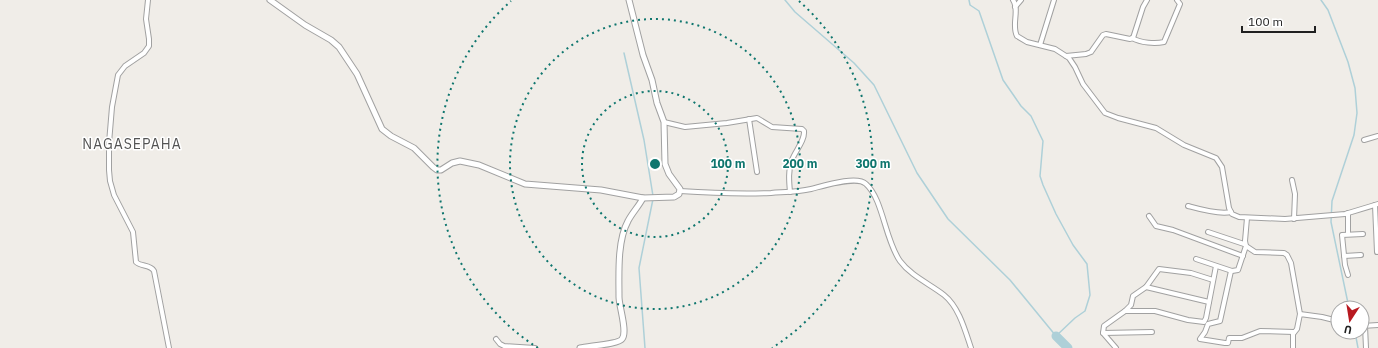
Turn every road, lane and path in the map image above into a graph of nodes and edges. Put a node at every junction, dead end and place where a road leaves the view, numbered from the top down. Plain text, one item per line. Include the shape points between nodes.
1 (148, 0) edge
2 (270, 0) edge
3 (629, 0) edge
4 (1013, 0) edge
5 (1021, 0) edge
6 (1054, 0) edge
7 (1147, 0) edge
8 (1177, 0) edge
9 (1016, 7) junction
10 (1132, 38) junction
11 (1040, 45) junction
12 (1066, 56) junction
13 (749, 119) junction
14 (664, 122) junction
15 (1378, 136) edge
16 (1364, 140) dead end
17 (758, 172) dead end
18 (1292, 180) dead end
19 (680, 191) junction
20 (790, 192) junction
21 (646, 198) junction
22 (1377, 204) edge
23 (1188, 206) dead end
24 (1231, 212) junction
25 (1346, 214) junction
26 (1149, 216) dead end
27 (1247, 218) junction
28 (1294, 219) junction
29 (1208, 232) dead end
30 (1348, 234) junction
31 (1363, 234) dead end
32 (1245, 245) junction
33 (1377, 252) dead end
34 (1361, 255) dead end
35 (1243, 256) junction
36 (1344, 256) junction
37 (1196, 259) dead end
38 (1216, 266) junction
39 (1230, 271) junction
40 (1348, 275) dead end
41 (1213, 280) junction
42 (1146, 287) junction
43 (1209, 302) junction
44 (1125, 311) junction
45 (1300, 314) junction
46 (1330, 319) edge
47 (1152, 332) dead end
48 (1294, 332) junction
49 (1103, 333) junction
50 (496, 340) dead end
51 (168, 348) edge
52 (535, 348) edge
53 (580, 348) edge
54 (971, 348) edge
55 (1116, 348) edge
56 (1293, 348) edge

1 - 51 street via 146,19 149,46 144,53 125,66 117,78 110,125 109,170 114,195 132,232 136,262 154,271
2 - 21 street via 338,47 356,74 382,129 414,148 437,170 444,169 456,161 466,162 525,184 601,190
3 - 14 street
4 - 9 street
5 - 9 street
6 - 11 street
7 - 10 street via 1135,36
8 - 10 street via 1180,4 1164,42 1146,42
9 - 11 street via 1014,26 1017,36
10 - 12 street via 1104,35 1089,53
11 - 12 street via 1055,49
12 - 24 street via 1105,113 1156,128 1184,145 1216,158 1222,167
13 - 14 street via 685,127
13 - 17 street
13 - 20 street via 757,118 776,128 803,129 804,136 791,162
14 - 19 street via 665,164 668,174
15 - 16 street
18 - 28 street via 1295,194
19 - 20 street via 743,194
19 - 21 street via 676,197
20 - 54 street via 857,180 866,183 878,205 889,240 898,258 908,269 949,300 957,312
21 - 53 street via 628,221 622,245 619,300 624,336 616,343
22 - 25 street
22 - 33 street
23 - 24 street
24 - 27 street via 1238,217
25 - 28 street
25 - 30 street
26 - 35 street via 1156,226
27 - 28 street
27 - 32 street
29 - 32 street
30 - 31 street
30 - 36 street via 1342,235
32 - 35 street
32 - 45 street via 1255,252 1287,255 1291,262
34 - 36 street
35 - 39 street via 1238,270
36 - 40 street
37 - 38 street
38 - 39 street
38 - 41 street
39 - 48 street via 1220,321 1208,324 1200,339 1228,343 1229,338 1242,338 1260,331
41 - 42 street via 1159,268
41 - 43 street
42 - 43 street
42 - 44 street via 1133,296 1131,305
43 - 44 street via 1204,322 1155,310
44 - 49 street via 1104,326
45 - 46 street
45 - 48 street
47 - 49 street
48 - 56 street
49 - 55 street
50 - 52 street via 504,346

